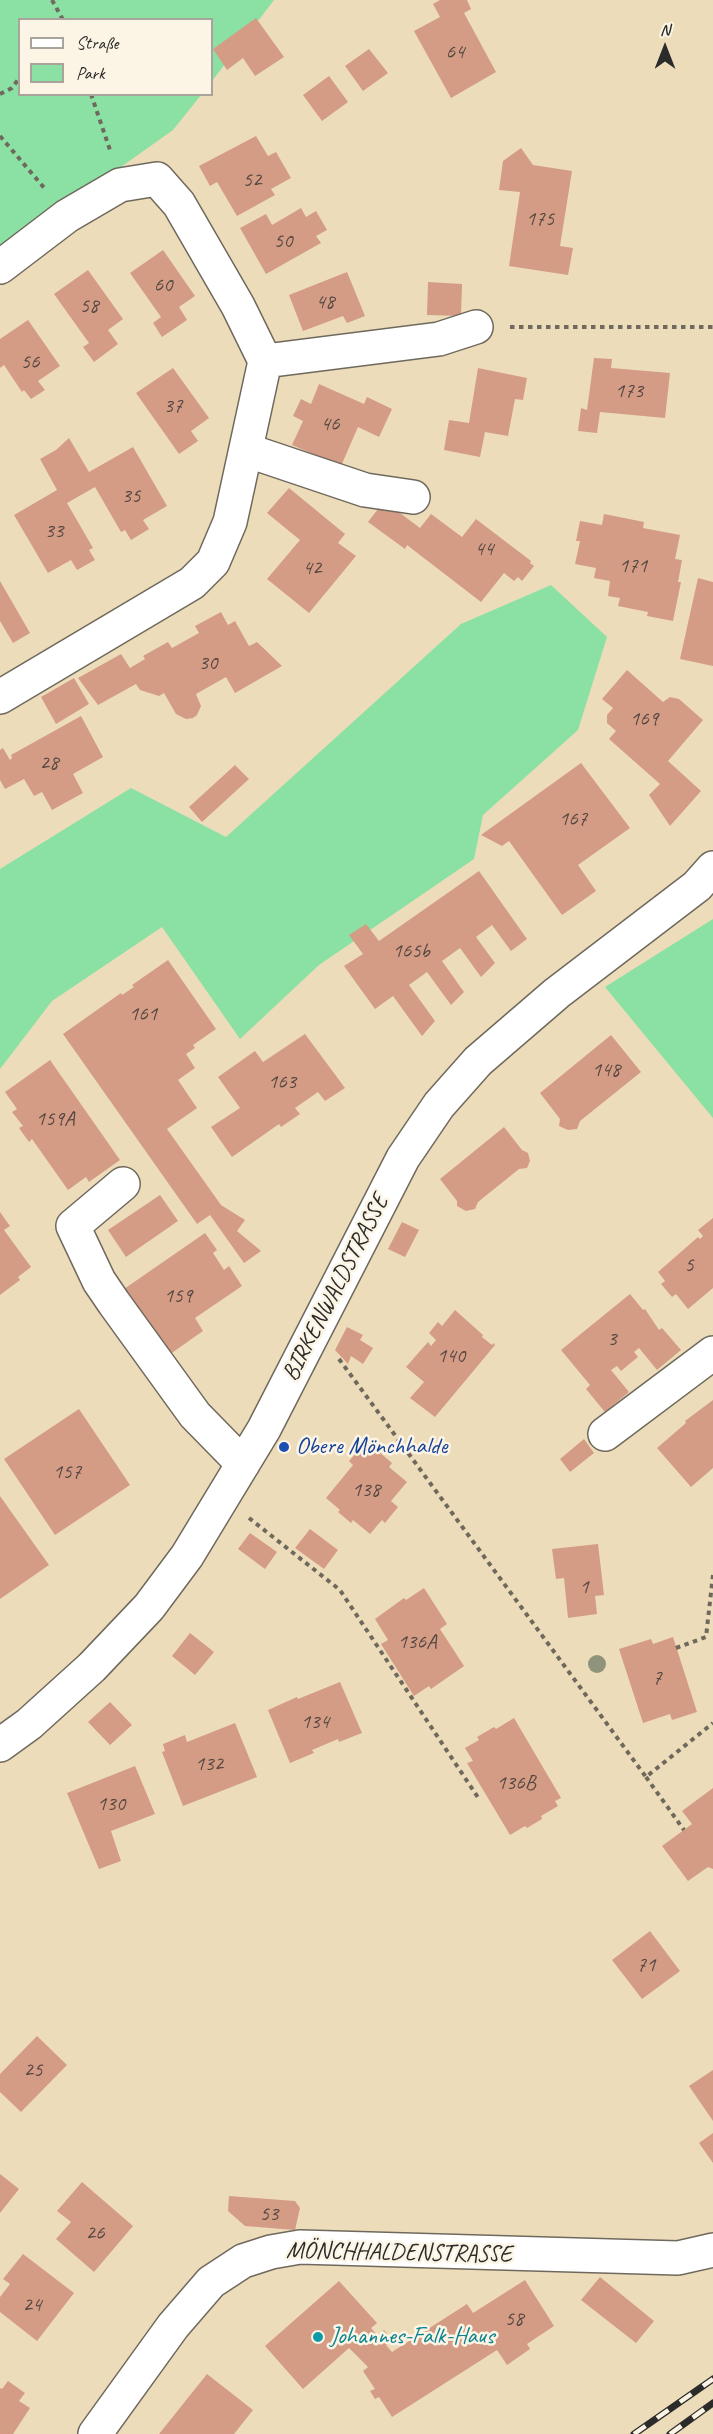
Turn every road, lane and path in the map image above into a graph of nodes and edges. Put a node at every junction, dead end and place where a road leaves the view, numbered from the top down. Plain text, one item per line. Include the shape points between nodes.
1 (52, 0) edge
2 (61, 18) edge
3 (18, 80) edge
4 (0, 94) edge
5 (92, 96) edge
6 (0, 136) edge
7 (120, 185) junction
8 (67, 216) junction
9 (0, 267) edge
10 (476, 327) joint
11 (713, 327) edge
12 (265, 361) junction
13 (246, 450) junction
14 (413, 497) dead end
15 (0, 697) edge
16 (713, 868) edge
17 (123, 1184) dead end
18 (311, 1336) junction
19 (713, 1353) edge
20 (605, 1434) dead end
21 (243, 1464) junction
22 (222, 1497) junction
23 (713, 1575) edge
24 (676, 1648) dead end
25 (713, 1723) edge
26 (0, 1745) edge
27 (646, 1777) junction
28 (479, 1798) dead end
29 (684, 1830) dead end
30 (713, 2250) edge
31 (95, 2434) edge

1 - 2 path
3 - 4 path
5 - 7 path
6 - 8 path
7 - 8 street
7 - 12 street via 157,179 179,204
8 - 9 street
10 - 11 path
10 - 12 street via 439,339
12 - 13 street
13 - 14 street via 365,490
13 - 15 street via 230,522 213,562 192,583
16 - 18 street, BIRKENWALDSTRASSE via 697,886 557,993 478,1061 439,1105 403,1158
17 - 21 street via 73,1226 114,1304 195,1415
18 - 21 street, BIRKENWALDSTRASSE
18 - 27 path via 335,1353
19 - 20 street
21 - 22 street, BIRKENWALDSTRASSE
22 - 26 street, BIRKENWALDSTRASSE via 187,1556 149,1607 92,1667
22 - 28 path via 340,1590
23 - 24 path via 706,1637
25 - 27 path
27 - 29 path
30 - 31 street, MÖNCHHALDENSTRASSE via 678,2258 300,2247 271,2252 243,2261 211,2282 173,2326

